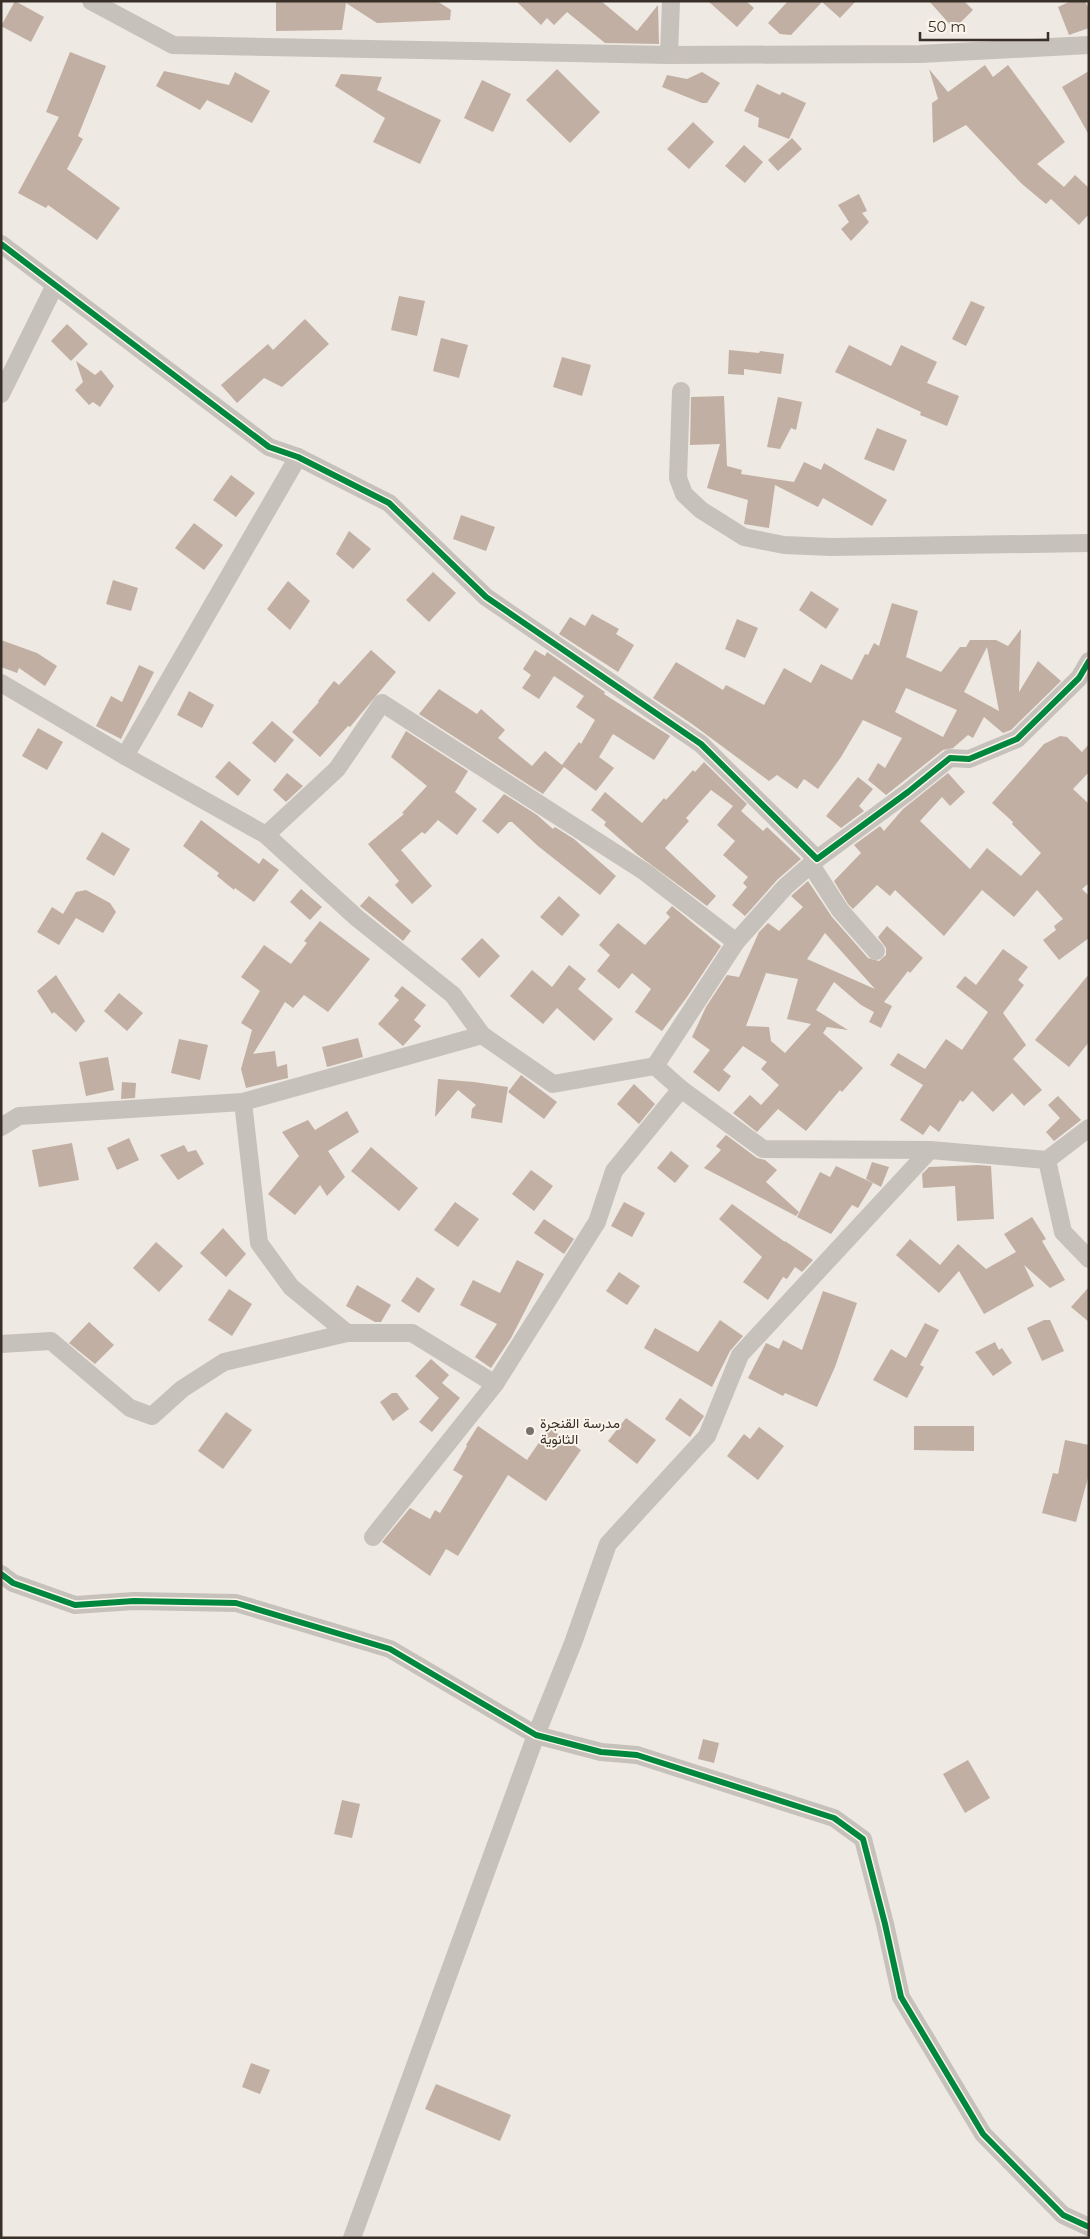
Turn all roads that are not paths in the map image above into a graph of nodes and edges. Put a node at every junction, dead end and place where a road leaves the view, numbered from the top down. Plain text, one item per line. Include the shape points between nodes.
1 (91, 1) edge
2 (671, 1) edge
3 (1089, 45) edge
4 (669, 55) junction
5 (1, 244) edge
6 (55, 285) junction
7 (680, 391) dead end
8 (1, 394) edge
9 (298, 457) junction
10 (1089, 543) edge
11 (1089, 661) edge
12 (1, 682) edge
13 (124, 756) junction
14 (266, 835) junction
15 (814, 862) junction
16 (736, 942) junction
17 (876, 951) dead end
18 (482, 1035) junction
19 (655, 1066) junction
20 (681, 1089) junction
21 (243, 1102) junction
22 (1, 1126) edge
23 (1089, 1128) edge
24 (930, 1150) junction
25 (1047, 1160) junction
26 (1089, 1260) edge
27 (347, 1333) junction
28 (1, 1344) edge
29 (495, 1384) junction
30 (373, 1537) dead end
31 (1, 1574) edge
32 (536, 1735) junction
33 (1089, 2227) edge
34 (352, 2238) edge

1 - 4 street via 173,46
2 - 4 street
3 - 4 street via 920,54
5 - 6 street
6 - 8 street
6 - 9 street via 269,447
7 - 10 street via 678,478 684,494 701,510 744,538 784,545 831,547
9 - 13 street
9 - 15 street via 389,503 486,597 701,744
11 - 15 street via 1079,678 1017,740 969,759 950,758
12 - 13 street
13 - 14 street
14 - 16 street via 337,769 382,703 645,872
14 - 18 street via 357,918 452,994
15 - 16 street via 785,887
15 - 17 street via 840,910
16 - 19 street
18 - 19 street via 553,1084
18 - 21 street
19 - 20 street
20 - 24 street via 764,1149
20 - 29 street via 614,1172 598,1222
21 - 22 street via 19,1116
21 - 27 street via 259,1243 291,1288
23 - 25 street
24 - 25 street
24 - 32 street via 740,1354 707,1436 608,1544
25 - 26 street via 1063,1232
27 - 28 street via 224,1362 182,1390 152,1416 130,1408 51,1341
27 - 29 street via 412,1333
29 - 30 street
31 - 32 street via 13,1583 75,1605 134,1601 236,1603 390,1649
32 - 33 street via 601,1752 636,1755 834,1818 863,1839 902,1997 983,2134 1063,2215
32 - 34 street

